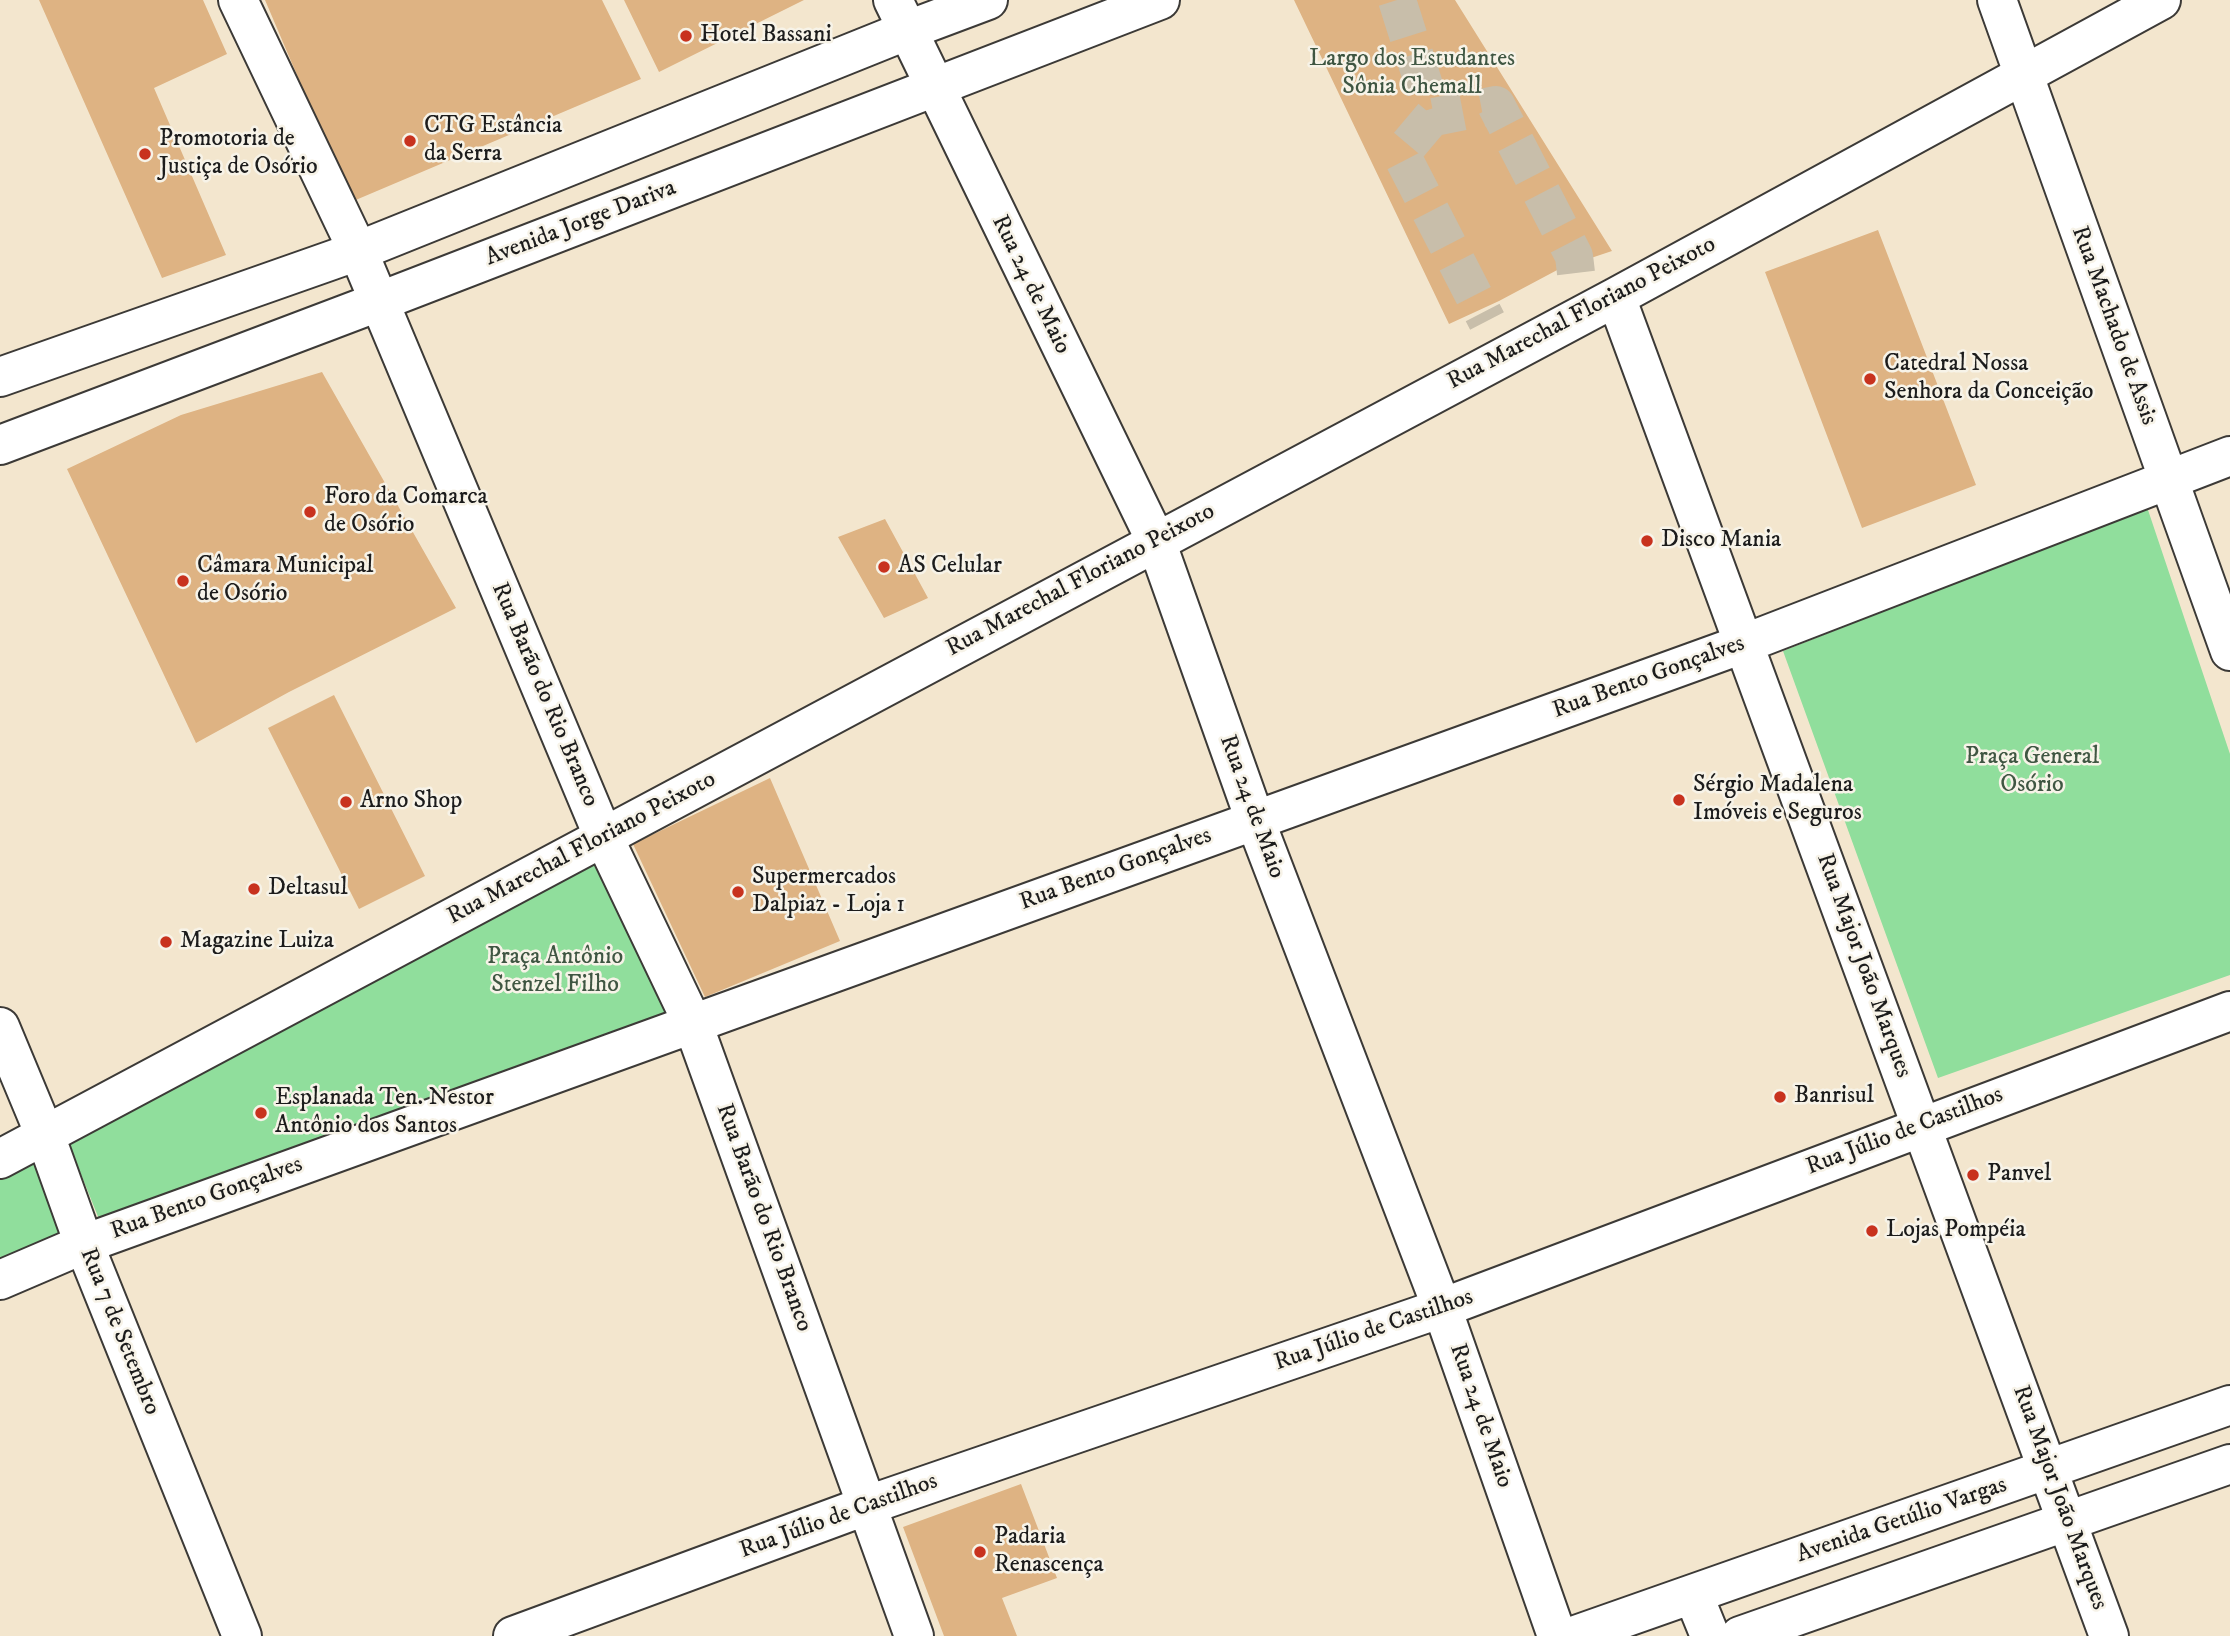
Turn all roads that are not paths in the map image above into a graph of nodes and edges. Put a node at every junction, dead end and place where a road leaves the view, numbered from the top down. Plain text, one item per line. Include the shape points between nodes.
1 (239, 0) edge
2 (988, 0) edge
3 (1160, 0) edge
4 (1997, 0) edge
5 (2161, 0) edge
6 (900, 15) edge
7 (2024, 75) junction
8 (934, 88) junction
9 (631, 141) junction
10 (656, 195) junction
11 (358, 251) junction
12 (1616, 297) junction
13 (378, 302) junction
14 (0, 377) edge
15 (0, 444) edge
16 (2230, 456) edge
17 (2168, 479) junction
18 (1156, 541) junction
19 (1743, 644) junction
20 (2230, 651) edge
21 (1255, 820) junction
22 (604, 838) junction
23 (2230, 1011) edge
24 (693, 1024) junction
25 (0, 1027) edge
26 (1922, 1126) junction
27 (45, 1135) junction
28 (0, 1159) edge
29 (84, 1244) junction
30 (0, 1280) edge
31 (1442, 1308) junction
32 (2230, 1405) edge
33 (2230, 1464) edge
34 (2048, 1469) junction
35 (868, 1505) junction
36 (2067, 1522) junction
37 (1692, 1594) junction
38 (242, 1636) edge
39 (513, 1636) edge
40 (914, 1636) edge
41 (1557, 1636) edge
42 (1573, 1636) edge
43 (1710, 1636) edge
44 (1740, 1636) edge
45 (2109, 1636) edge

1 - 11 street, Rua Barão do Rio Branco
2 - 6 street
3 - 8 street, Avenida Jorge Dariva
4 - 7 street, Rua Machado de Assis
5 - 7 street, Rua Marechal Floriano Peixoto
6 - 8 street, Rua 24 de Maio
6 - 9 street
7 - 12 street, Rua Marechal Floriano Peixoto
7 - 17 street, Rua Machado de Assis
8 - 10 street, Avenida Jorge Dariva
8 - 18 street, Rua 24 de Maio
9 - 10 street
9 - 11 street
10 - 13 street, Avenida Jorge Dariva
11 - 13 street, Rua Barão do Rio Branco
11 - 14 street
12 - 18 street, Rua Marechal Floriano Peixoto
12 - 19 street, Rua Major João Marques
13 - 15 street, Avenida Jorge Dariva
13 - 22 street, Rua Barão do Rio Branco
16 - 17 street, Rua Bento Gonçalves
17 - 19 street, Rua Bento Gonçalves
17 - 20 street, Rua Machado de Assis
18 - 21 street, Rua 24 de Maio
18 - 22 street, Rua Marechal Floriano Peixoto
19 - 21 street, Rua Bento Gonçalves
19 - 26 street, Rua Major João Marques
21 - 24 street, Rua Bento Gonçalves
21 - 31 street, Rua 24 de Maio
22 - 24 street, Rua Barão do Rio Branco
22 - 27 street, Rua Marechal Floriano Peixoto
23 - 26 street, Rua Júlio de Castilhos
24 - 29 street, Rua Bento Gonçalves
24 - 35 street, Rua Barão do Rio Branco
25 - 27 street, Rua 7 de Setembro
26 - 31 street, Rua Júlio de Castilhos
26 - 34 street, Rua Major João Marques
27 - 28 street, Rua Marechal Floriano Peixoto
27 - 29 street, Rua 7 de Setembro
29 - 30 street, Rua Bento Gonçalves
29 - 38 street, Rua 7 de Setembro
31 - 35 street, Rua Júlio de Castilhos
31 - 41 street, Rua 24 de Maio
32 - 34 street, Avenida Getúlio Vargas
33 - 36 street
34 - 36 street, Rua Major João Marques
34 - 37 street, Avenida Getúlio Vargas
35 - 39 street, Rua Júlio de Castilhos
35 - 40 street, Rua Barão do Rio Branco
36 - 44 street
36 - 45 street, Rua Major João Marques
37 - 42 street, Avenida Getúlio Vargas
37 - 43 street

